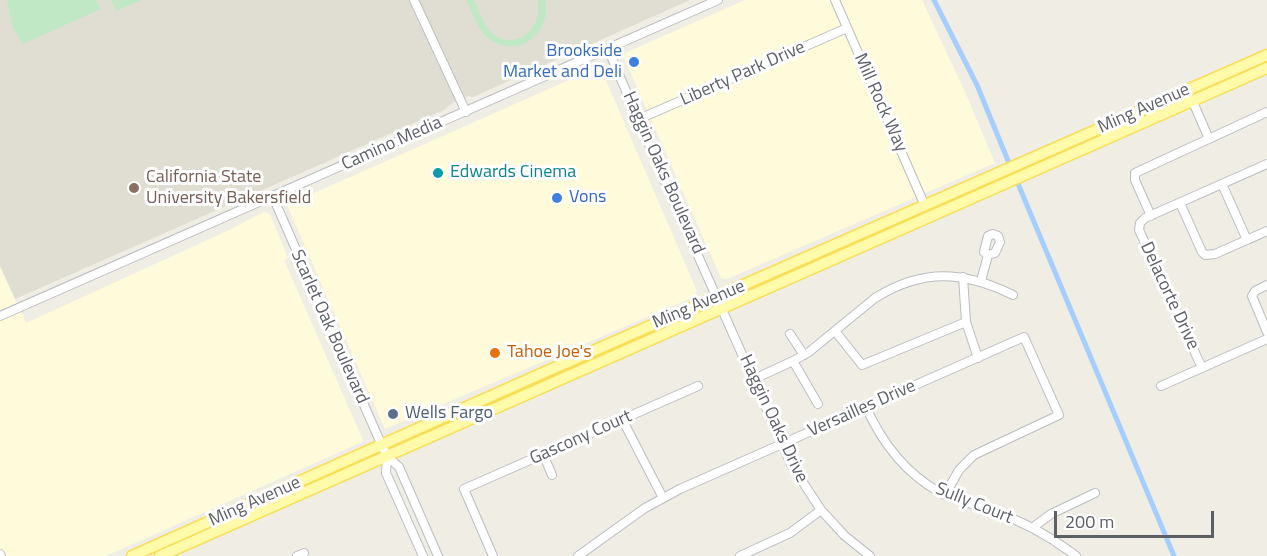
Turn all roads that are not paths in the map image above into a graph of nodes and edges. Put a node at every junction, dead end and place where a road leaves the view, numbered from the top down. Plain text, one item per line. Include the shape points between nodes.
1 (414, 0) edge
2 (718, 0) edge
3 (835, 0) edge
4 (847, 28) junction
5 (608, 49) junction
6 (1267, 55) edge
7 (1267, 68) edge
8 (1193, 102) junction
9 (466, 112) junction
10 (1267, 112) edge
11 (639, 119) junction
12 (1209, 139) junction
13 (1266, 166) edge
14 (1222, 184) junction
15 (273, 197) junction
16 (1180, 203) junction
17 (925, 206) junction
18 (1151, 216) junction
19 (1267, 231) edge
20 (886, 237) junction
21 (1247, 240) junction
22 (988, 255) dead end
23 (963, 277) junction
24 (981, 281) junction
25 (1267, 285) edge
26 (1013, 296) dead end
27 (718, 297) junction
28 (723, 310) junction
29 (0, 316) edge
30 (966, 322) junction
31 (835, 331) junction
32 (1267, 332) edge
33 (790, 334) dead end
34 (1267, 339) edge
35 (804, 355) junction
36 (978, 358) junction
37 (793, 361) junction
38 (1202, 368) junction
39 (754, 379) junction
40 (698, 386) dead end
41 (1161, 386) dead end
42 (818, 404) dead end
43 (866, 407) junction
44 (622, 419) junction
45 (782, 444) junction
46 (385, 451) junction
47 (543, 454) junction
48 (552, 475) dead end
49 (1095, 493) dead end
50 (945, 495) junction
51 (663, 498) junction
52 (821, 510) junction
53 (1032, 528) junction
54 (1065, 553) edge
55 (132, 556) edge
56 (160, 556) edge
57 (423, 556) edge
58 (438, 556) edge
59 (493, 556) edge
60 (578, 556) edge
61 (740, 556) edge
62 (870, 556) edge
63 (1076, 556) edge

1 - 9 street
2 - 5 street, Camino Media
3 - 4 street, Mill Rock Way
4 - 11 street, Liberty Park Drive
4 - 17 street, Mill Rock Way
5 - 9 street, Camino Media
5 - 11 street, Haggin Oaks Boulevard
6 - 17 main road, Ming Avenue
7 - 8 main road, Ming Avenue
8 - 12 street
8 - 20 main road, Ming Avenue
9 - 15 street, Camino Media
10 - 12 street
11 - 27 street, Haggin Oaks Boulevard
12 - 18 street via 1135,173
13 - 14 street
14 - 16 street
14 - 21 street
15 - 29 street, Camino Media
15 - 46 street, Scarlet Oak Boulevard
16 - 18 street
16 - 21 street via 1205,255
17 - 20 main road via 920,216
17 - 27 main road, Ming Avenue
18 - 38 street, Delacorte Drive via 1140,223 1139,230
19 - 21 street
20 - 28 main road, Ming Avenue
22 - 24 street
23 - 24 street
23 - 30 street
23 - 31 street via 938,276 899,285 875,298
24 - 26 street
25 - 32 street via 1252,296
27 - 28 street, Haggin Oaks Drive
27 - 46 main road, Ming Avenue via 542,373
28 - 39 street, Haggin Oaks Drive
28 - 46 main road, Ming Avenue
30 - 31 street via 862,365
30 - 36 street
31 - 35 street
33 - 35 street
34 - 38 street
35 - 37 street
36 - 43 street, Versailles Drive
36 - 50 street, Versailles Drive via 1024,337 1059,416 974,455 959,470
37 - 39 street
37 - 42 street
38 - 41 street
39 - 45 street, Haggin Oaks Drive
40 - 44 street, Gascony Court
43 - 45 street, Versailles Drive
43 - 50 street, Sully Court via 880,437 896,458 916,477
44 - 47 street, Gascony Court
44 - 51 street
45 - 51 street, Versailles Drive
45 - 52 street, Haggin Oaks Drive
46 - 55 main road, Ming Avenue
46 - 56 main road, Ming Avenue
46 - 57 street, Scarlet Oak Boulevard via 386,473
46 - 58 street, Scarlet Oak Boulevard via 399,467
47 - 48 street
47 - 59 street, Gascony Court via 464,489
49 - 53 street
50 - 53 street, Sully Court
51 - 60 street, Versailles Drive
52 - 61 street via 790,533
52 - 62 street, Haggin Oaks Drive
53 - 54 street, Sully Court
54 - 63 street, Sully Court

